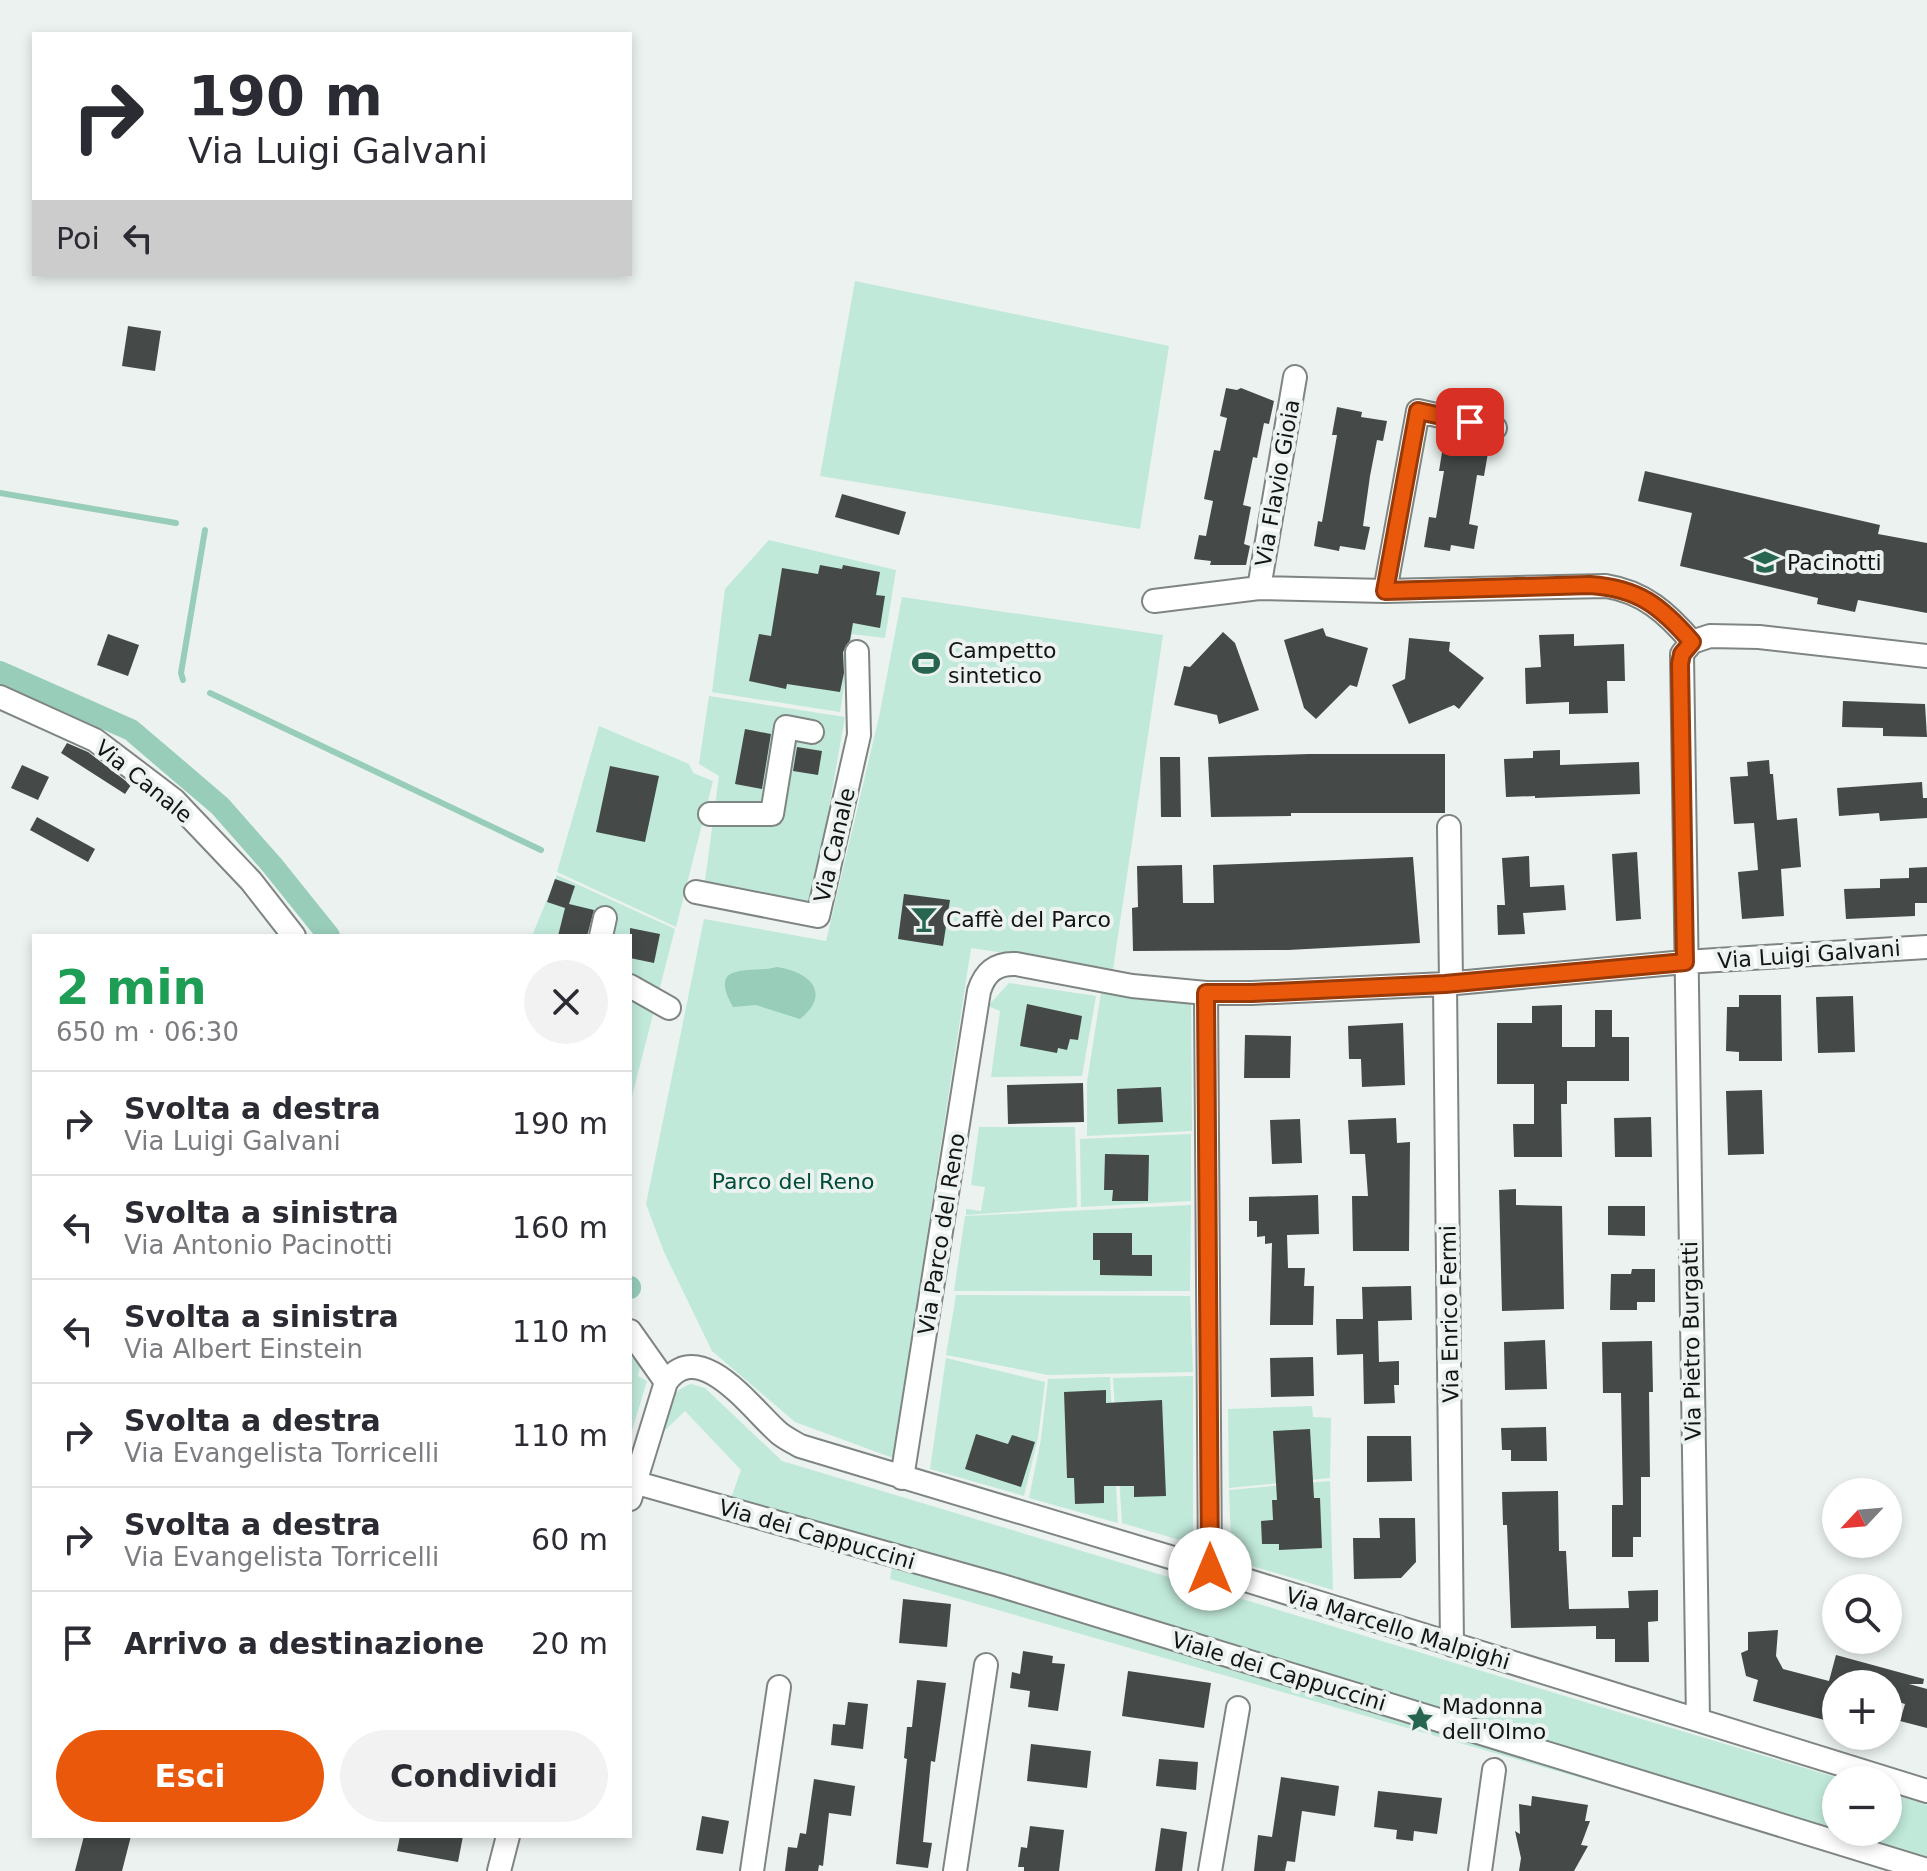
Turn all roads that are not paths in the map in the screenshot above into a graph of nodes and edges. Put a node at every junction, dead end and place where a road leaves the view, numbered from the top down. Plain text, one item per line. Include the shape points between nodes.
1 (1295, 377) dead end
2 (1495, 428) dead end
3 (1259, 588) junction
4 (1385, 591) junction
5 (1154, 601) dead end
6 (1692, 642) junction
7 (857, 652) dead end
8 (1927, 656) edge
9 (0, 697) edge
10 (812, 732) dead end
11 (710, 814) dead end
12 (1449, 827) dead end
13 (696, 892) dead end
14 (292, 934) edge
15 (1927, 947) edge
16 (1685, 962) junction
17 (1448, 983) junction
18 (632, 987) edge
19 (979, 991) joint
20 (1206, 993) junction
21 (669, 1008) dead end
22 (632, 1334) edge
23 (666, 1382) junction
24 (902, 1478) junction
25 (632, 1487) edge
26 (1210, 1569) junction
27 (999, 1585) joint
28 (1452, 1645) junction
29 (986, 1665) dead end
30 (779, 1687) dead end
31 (1238, 1708) dead end
32 (1698, 1719) junction
33 (1494, 1770) dead end
34 (1927, 1791) edge
35 (507, 1838) edge
36 (1927, 1870) edge
37 (499, 1871) edge
38 (752, 1871) edge
39 (955, 1871) edge
40 (1210, 1871) edge
41 (1480, 1871) edge

1 - 3 street, Via Flavio Gioia
2 - 4 street via 1418,411
3 - 4 street
3 - 5 street
4 - 6 street via 1618,588 1657,606
6 - 8 street via 1710,636 1759,637
6 - 16 street, Via Pietro Burgatti via 1680,664
7 - 13 street, Via Canale via 859,735 818,916
9 - 14 street, Via Canale via 95,740 174,800 251,881
10 - 11 street via 786,727 772,814
12 - 17 street
15 - 16 street, Via Luigi Galvani
16 - 17 street, Via Luigi Galvani
16 - 32 street, Via Pietro Burgatti
17 - 20 street, Via Luigi Galvani
17 - 28 street, Via Enrico Fermi
18 - 21 street
19 - 20 street, Via Luigi Galvani via 985,975 1007,964
19 - 24 street, Via Parco del Reno
20 - 26 street
22 - 23 street
23 - 24 street, Via Marcello Malpighi via 684,1368 709,1370 790,1441
23 - 25 street
24 - 26 street, Via Marcello Malpighi
25 - 27 street, Via dei Cappuccini
26 - 28 street, Via Marcello Malpighi
27 - 36 street, Viale dei Cappuccini
28 - 32 street, Via Marcello Malpighi
29 - 39 street
30 - 38 street
31 - 40 street
32 - 34 street, Via Marcello Malpighi
33 - 41 street
35 - 37 street

